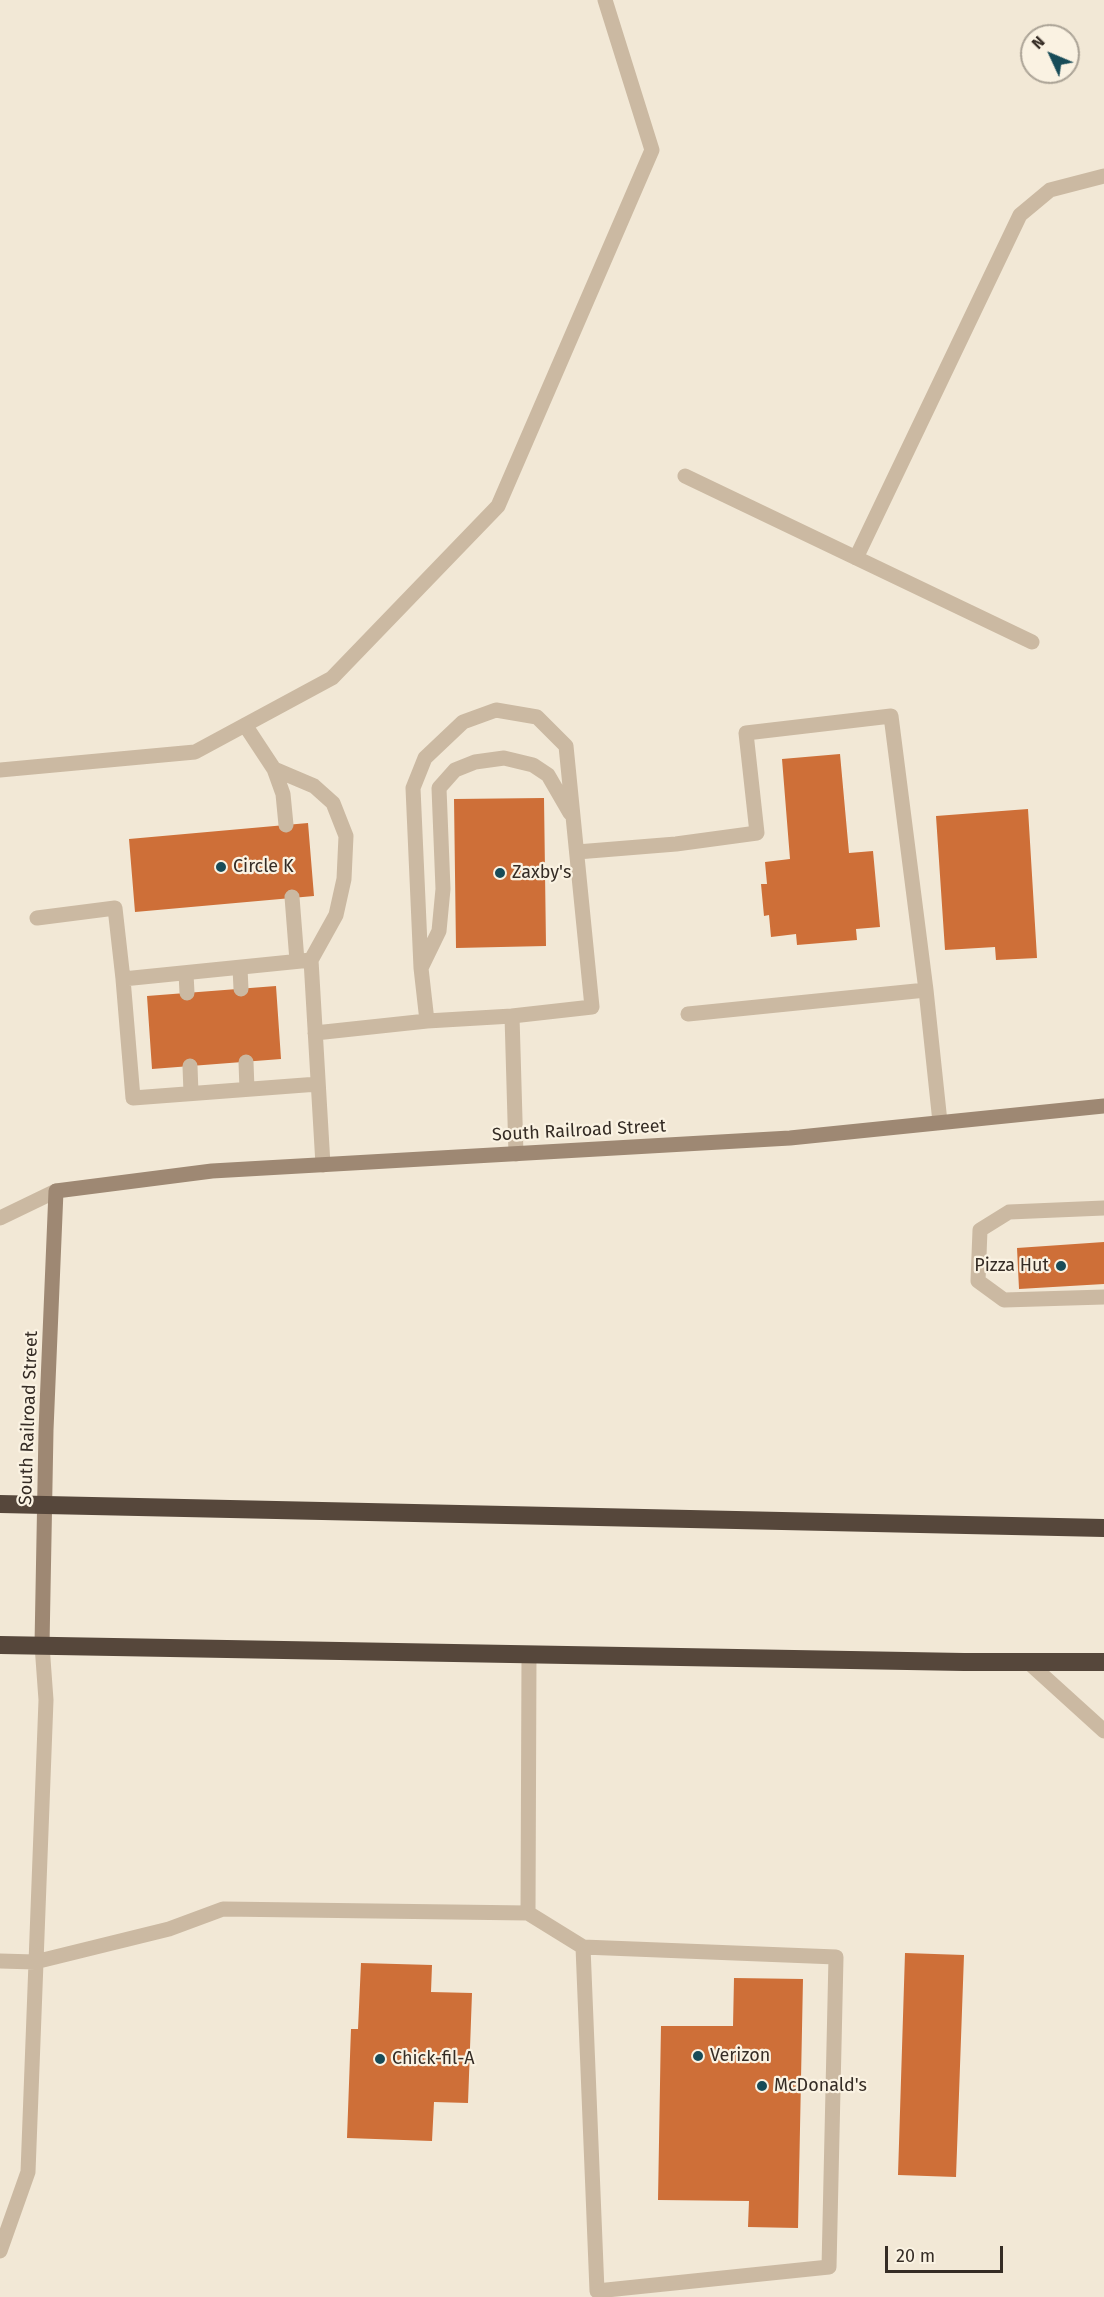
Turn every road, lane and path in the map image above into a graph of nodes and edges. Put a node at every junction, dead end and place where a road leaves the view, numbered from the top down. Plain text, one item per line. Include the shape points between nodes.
1 (605, 0) edge
2 (1104, 176) edge
3 (685, 476) dead end
4 (856, 558) junction
5 (1032, 642) dead end
6 (245, 725) junction
7 (274, 769) junction
8 (0, 770) edge
9 (573, 818) junction
10 (286, 825) dead end
11 (576, 852) junction
12 (292, 897) dead end
13 (37, 918) dead end
14 (304, 961) junction
15 (240, 968) junction
16 (421, 968) junction
17 (186, 973) junction
18 (123, 979) junction
19 (241, 989) dead end
20 (926, 990) junction
21 (187, 993) dead end
22 (688, 1014) dead end
23 (512, 1016) junction
24 (428, 1021) junction
25 (315, 1033) junction
26 (246, 1062) dead end
27 (190, 1066) dead end
28 (318, 1084) junction
29 (248, 1089) junction
30 (191, 1093) junction
31 (1104, 1106) edge
32 (940, 1122) junction
33 (516, 1154) junction
34 (323, 1165) junction
35 (56, 1191) junction
36 (1104, 1208) edge
37 (0, 1218) edge
38 (1104, 1297) edge
39 (46, 1503) junction
40 (0, 1504) edge
41 (1104, 1528) edge
42 (0, 1645) edge
43 (42, 1646) junction
44 (529, 1655) junction
45 (1028, 1662) junction
46 (1104, 1662) edge
47 (1104, 1731) edge
48 (528, 1913) junction
49 (583, 1947) junction
50 (0, 1961) edge
51 (35, 1962) junction
52 (0, 2251) edge

1 - 6 street via 652,150 498,506 332,678
2 - 4 street via 1050,190 1020,215
3 - 4 street
4 - 5 street
6 - 7 street
6 - 8 street via 195,752
7 - 10 street via 283,794
7 - 14 street via 314,786 333,803 346,836 344,879 336,915
9 - 11 street
9 - 16 street via 548,775 532,765 504,758 475,762 455,771 440,788 443,889 439,931
9 - 16 street via 566,746 537,717 495,710 464,722 425,758 413,788
11 - 20 street via 757,833 746,733 891,716
11 - 23 street via 592,1007
12 - 14 street
13 - 18 street via 115,908
14 - 15 street
14 - 25 street
15 - 17 street
15 - 19 street
16 - 24 street
17 - 18 street
17 - 21 street
18 - 30 street via 133,1098
20 - 22 street
20 - 32 street
23 - 24 street
23 - 33 street
24 - 25 street
25 - 28 street
26 - 29 street
27 - 30 street
28 - 29 street
28 - 34 street
29 - 30 street
31 - 32 street, South Railroad Street
32 - 33 street, South Railroad Street via 790,1138
33 - 34 street, South Railroad Street
34 - 35 street, South Railroad Street via 212,1172
35 - 37 street, South Railroad Street
35 - 39 street, South Railroad Street
36 - 38 street via 1009,1212 980,1230 978,1281 1004,1300
39 - 40 highway
39 - 41 highway
39 - 43 street, South Railroad Street
42 - 43 highway
43 - 44 highway
43 - 51 street via 46,1700
44 - 45 highway
44 - 48 street
45 - 46 highway
45 - 47 street
48 - 49 street
48 - 51 street via 223,1909 169,1929
49 - 49 street via 597,2291 829,2267 836,1957
50 - 51 street
51 - 52 street via 28,2172

